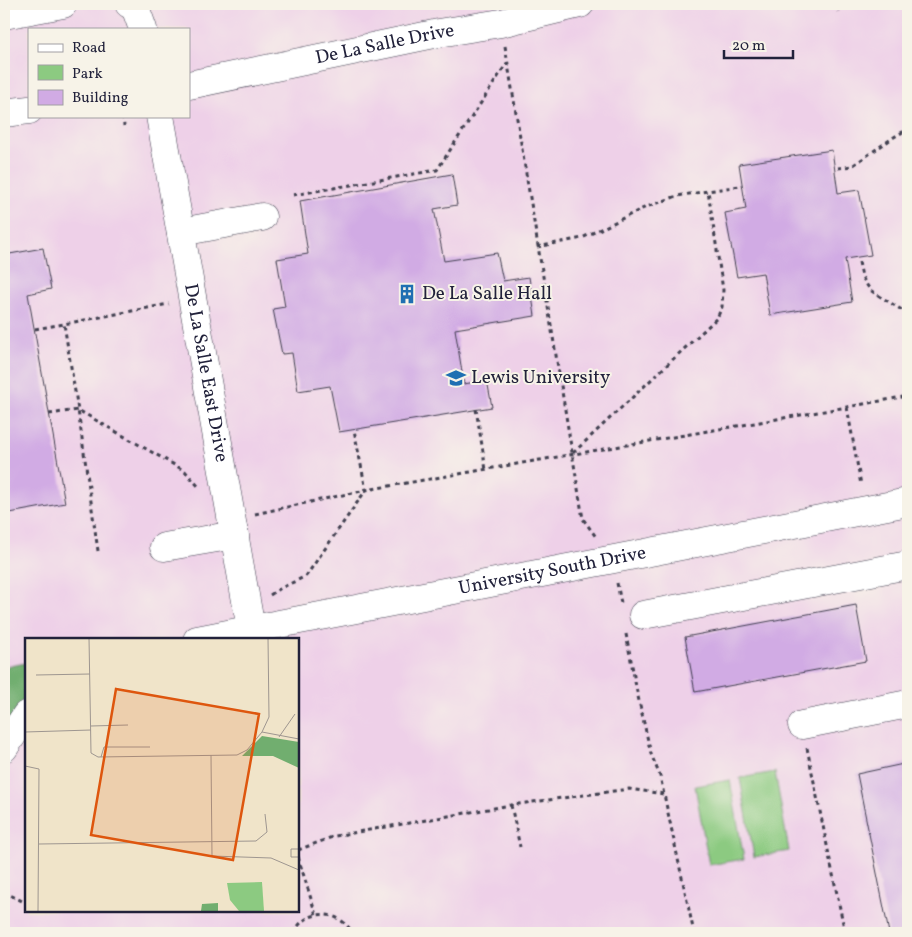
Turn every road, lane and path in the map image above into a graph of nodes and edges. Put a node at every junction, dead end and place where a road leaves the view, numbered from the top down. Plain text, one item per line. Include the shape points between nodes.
1 (63, 4) edge
2 (129, 4) edge
3 (580, 4) edge
4 (836, 4) edge
5 (838, 12) dead end
6 (4, 15) edge
7 (501, 23) junction
8 (143, 28) edge
9 (507, 63) junction
10 (190, 85) edge
11 (28, 110) edge
12 (4, 113) edge
13 (123, 118) edge
14 (160, 118) edge
15 (124, 126) dead end
16 (908, 129) edge
17 (838, 168) dead end
18 (740, 186) dead end
19 (708, 191) junction
20 (293, 195) dead end
21 (262, 217) dead end
22 (181, 232) junction
23 (537, 248) junction
24 (859, 262) dead end
25 (193, 299) junction
26 (908, 314) edge
27 (64, 324) junction
28 (35, 330) dead end
29 (908, 396) edge
30 (847, 407) junction
31 (476, 409) dead end
32 (78, 410) junction
33 (49, 414) dead end
34 (354, 430) dead end
35 (572, 454) junction
36 (486, 470) junction
37 (200, 488) dead end
38 (366, 490) junction
39 (908, 502) edge
40 (866, 510) junction
41 (233, 527) junction
42 (164, 546) dead end
43 (98, 551) dead end
44 (612, 559) junction
45 (908, 565) edge
46 (246, 601) junction
47 (630, 617) junction
48 (251, 629) junction
49 (207, 638) edge
50 (908, 704) edge
51 (25, 716) edge
52 (802, 725) joint
53 (4, 748) edge
54 (664, 794) junction
55 (511, 805) junction
56 (520, 847) dead end
57 (299, 850) edge
58 (299, 860) edge
59 (4, 892) edge
60 (25, 901) edge
61 (316, 915) junction
62 (294, 933) edge
63 (352, 933) edge
64 (694, 933) edge
65 (845, 933) edge

1 - 6 street
2 - 8 street via 136,7
3 - 7 street, De La Salle Drive
4 - 5 path
7 - 9 path
7 - 10 street, De La Salle Drive
9 - 20 path via 437,170
9 - 23 path
11 - 12 street
13 - 15 path
14 - 22 street, De La Salle East Drive
16 - 17 path via 861,161
18 - 19 path
19 - 23 path via 677,196 582,238
19 - 35 path via 723,290 722,307 716,318
21 - 22 street
22 - 25 street, De La Salle East Drive
23 - 35 path
24 - 26 path via 862,277 870,290
25 - 27 path
25 - 41 street, De La Salle East Drive
27 - 28 path
27 - 32 path
29 - 30 path
30 - 35 path
30 - 40 path
31 - 36 path
32 - 33 path
32 - 37 path via 185,472
32 - 43 path
34 - 38 path
35 - 36 path
35 - 44 path via 583,519
36 - 38 path
38 - 41 path
38 - 46 path via 306,576 266,598
39 - 40 street, University South Drive
40 - 44 street, University South Drive
41 - 42 street
41 - 46 street, De La Salle East Drive
44 - 47 path
44 - 48 street, University South Drive
45 - 47 street
46 - 48 street, De La Salle East Drive
47 - 54 path via 637,692
48 - 49 street, University South Drive
50 - 52 street
51 - 53 street
52 - 65 path
54 - 55 path via 629,789
54 - 64 path
55 - 56 path
55 - 57 path via 335,836
58 - 61 path
59 - 60 path
61 - 62 path via 303,921
61 - 63 path via 332,915 342,920

